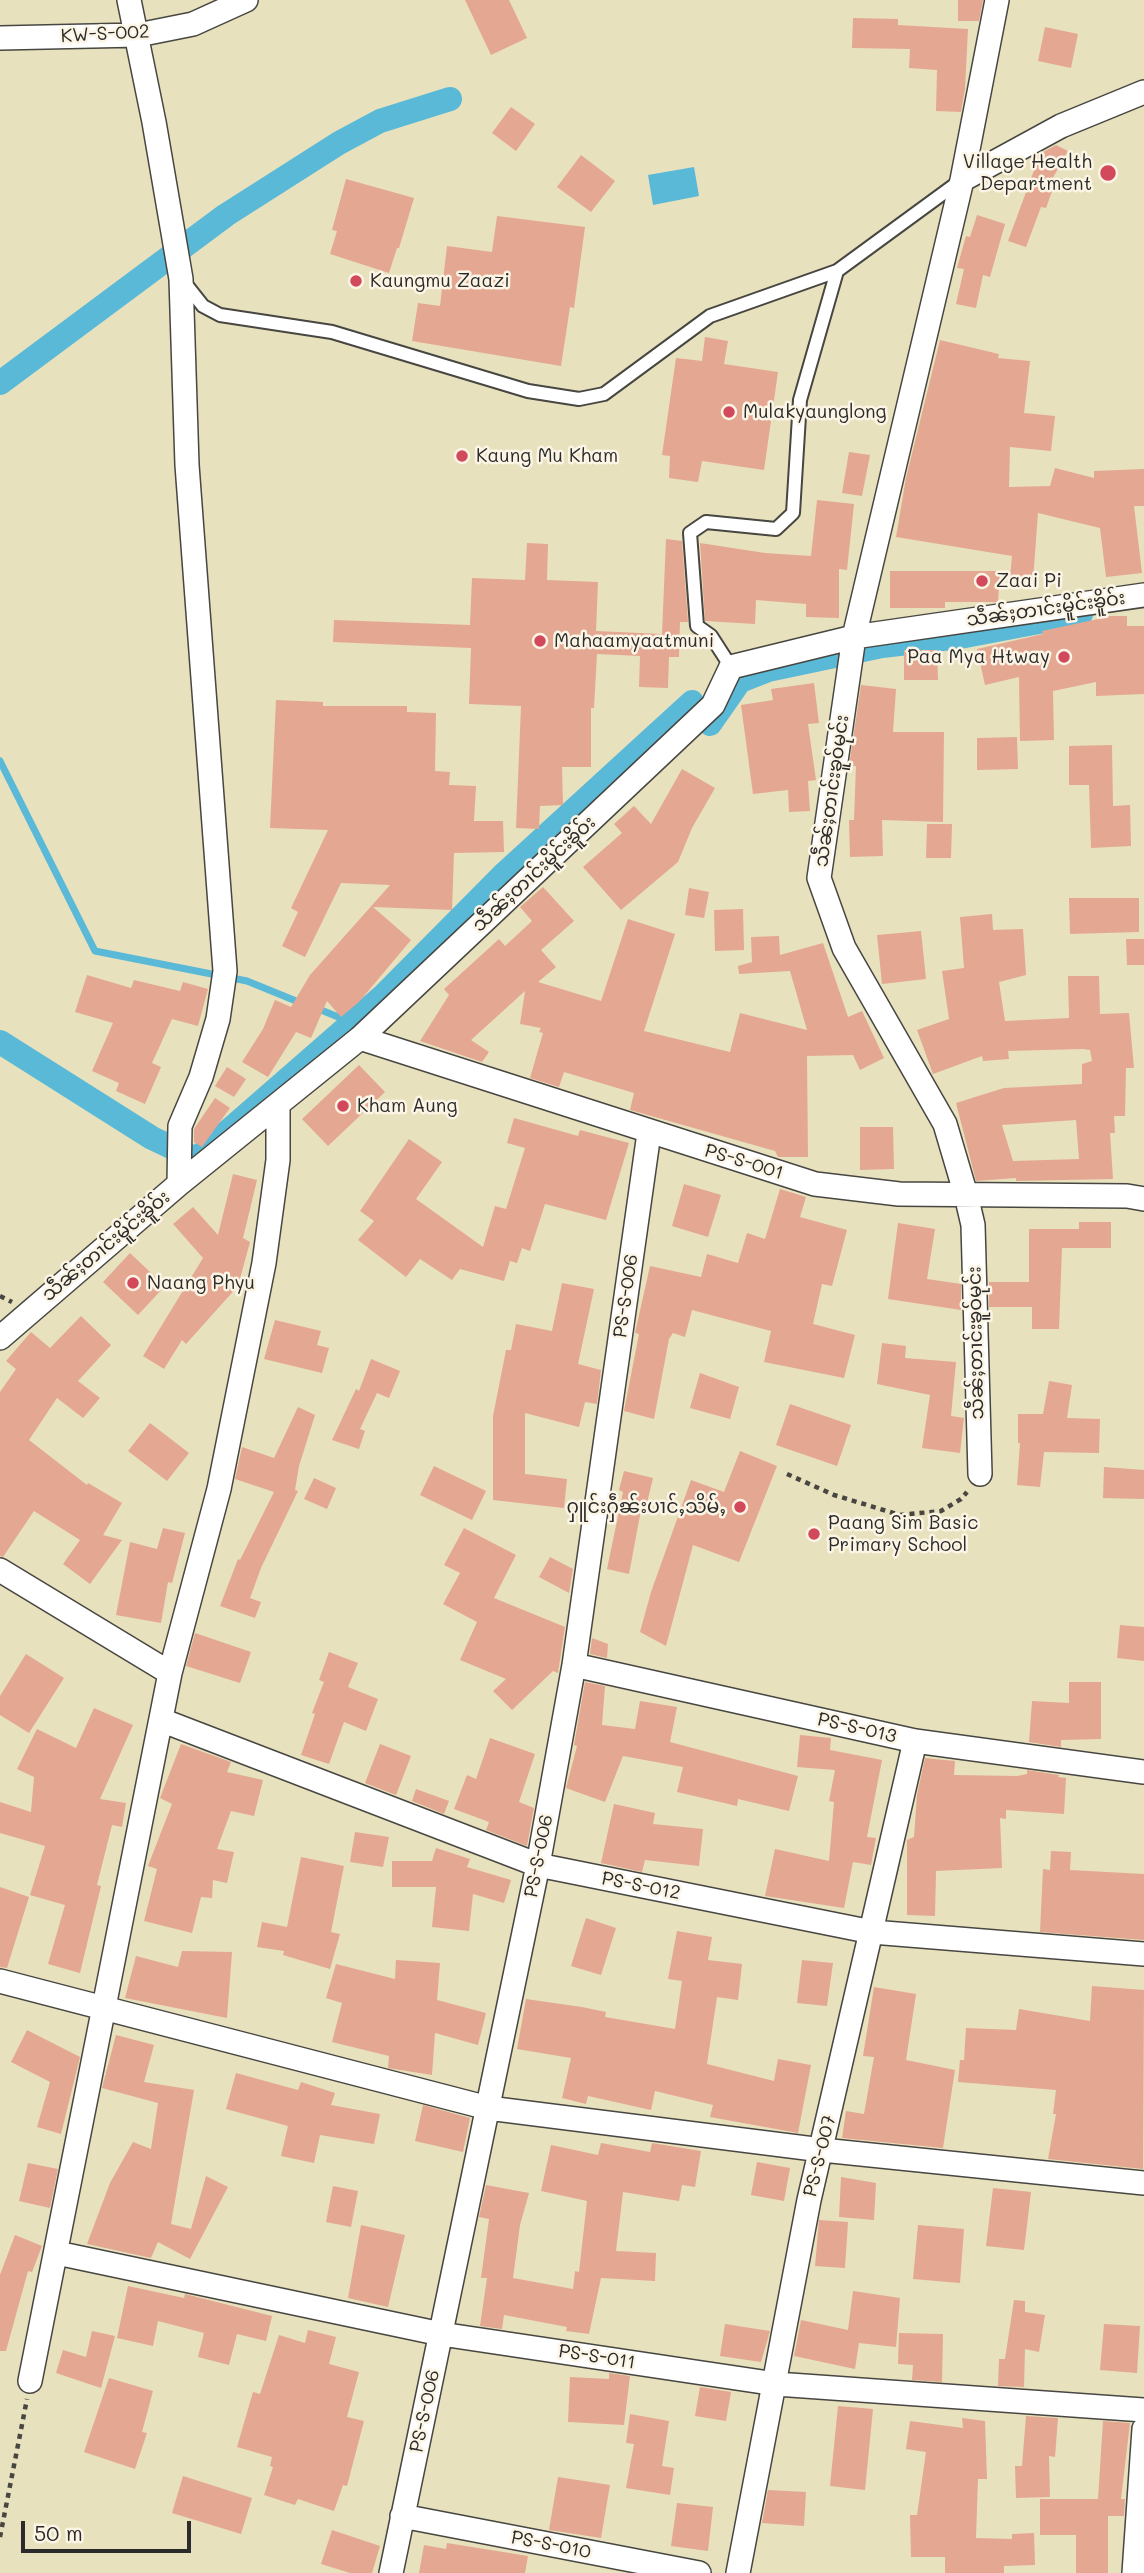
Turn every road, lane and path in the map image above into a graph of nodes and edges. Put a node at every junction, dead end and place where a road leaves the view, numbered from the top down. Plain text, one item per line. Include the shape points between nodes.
1 (129, 0) edge
2 (246, 0) edge
3 (997, 0) edge
4 (138, 35) junction
5 (0, 37) edge
6 (1144, 92) edge
7 (961, 180) junction
8 (837, 271) junction
9 (181, 279) junction
10 (1144, 595) edge
11 (854, 641) junction
12 (731, 667) junction
13 (360, 1038) junction
14 (278, 1105) junction
15 (649, 1133) junction
16 (179, 1173) junction
17 (966, 1195) junction
18 (1144, 1199) edge
19 (0, 1338) edge
20 (787, 1474) dead end
21 (980, 1474) joint
22 (0, 1570) edge
23 (574, 1665) junction
24 (170, 1673) junction
25 (161, 1720) junction
26 (915, 1741) junction
27 (1144, 1772) edge
28 (538, 1865) junction
29 (872, 1932) junction
30 (1144, 1954) edge
31 (0, 1981) edge
32 (106, 2009) junction
33 (488, 2108) junction
34 (822, 2150) junction
35 (1144, 2183) edge
36 (57, 2253) junction
37 (441, 2334) junction
38 (30, 2381) joint
39 (776, 2384) junction
40 (1144, 2410) edge
41 (1144, 2429) edge
42 (402, 2516) junction
43 (0, 2537) edge
44 (391, 2573) edge
45 (699, 2573) edge
46 (738, 2573) edge
47 (1134, 2573) edge

1 - 4 street
2 - 4 street, KW-S-002 via 193,24
3 - 7 street, သဵၼ်ႈတၢင်းၶူဝ်မုင်း
4 - 5 street, KW-S-002
4 - 9 street
6 - 7 street via 1061,126
7 - 8 lane
7 - 11 street, သဵၼ်ႈတၢင်းၶူဝ်မုင်း
8 - 9 lane via 710,316 604,394 579,399 528,391 332,332 219,315 202,306
8 - 12 lane via 800,400 793,513 776,529 706,522 690,533 697,626 711,636
9 - 16 street via 187,465 225,977 208,1054 180,1126
10 - 11 street, သဵၼ်ႈတၢင်းမိူင်းၶိူဝ်း
11 - 12 street, သဵၼ်ႈတၢင်းမိူင်းၶိူဝ်း
11 - 17 street, သဵၼ်ႈတၢင်းၶူဝ်မုင်း via 819,878 844,948 945,1124
12 - 13 street, သဵၼ်ႈတၢင်းမိူင်းၶိူဝ်း via 709,708
13 - 14 street, သဵၼ်ႈတၢင်းမိူင်းၶိူဝ်း
13 - 15 street, PS-S-001
14 - 16 street, သဵၼ်ႈတၢင်းမိူင်းၶိူဝ်း
14 - 24 street via 278,1160 264,1263 219,1489
15 - 17 street, PS-S-001 via 815,1184 899,1194
15 - 23 street, PS-S-006
16 - 19 street, သဵၼ်ႈတၢင်းမိူင်းၶိူဝ်း
17 - 18 street, PS-S-001
17 - 21 street, သဵၼ်ႈတၢင်းၶူဝ်မုင်း via 973,1224
20 - 21 path via 834,1495 900,1515 941,1511 961,1499
22 - 24 street
23 - 26 street, PS-S-013
23 - 28 street, PS-S-006
24 - 25 street
25 - 28 street, PS-S-012
25 - 32 street
26 - 27 street, PS-S-013
26 - 29 street, PS-S-007
28 - 29 street, PS-S-012
28 - 33 street, PS-S-006
29 - 30 street, PS-S-012
29 - 34 street, PS-S-007
31 - 32 street
32 - 33 street
32 - 36 street
33 - 34 street
33 - 37 street, PS-S-006
34 - 35 street
34 - 39 street, PS-S-007
36 - 37 street, PS-S-011
36 - 38 street
37 - 39 street, PS-S-011
37 - 42 street, PS-S-006
38 - 43 path
39 - 40 street, PS-S-011
39 - 46 street, PS-S-007
41 - 47 street
42 - 44 street, PS-S-006
42 - 45 street, PS-S-010

